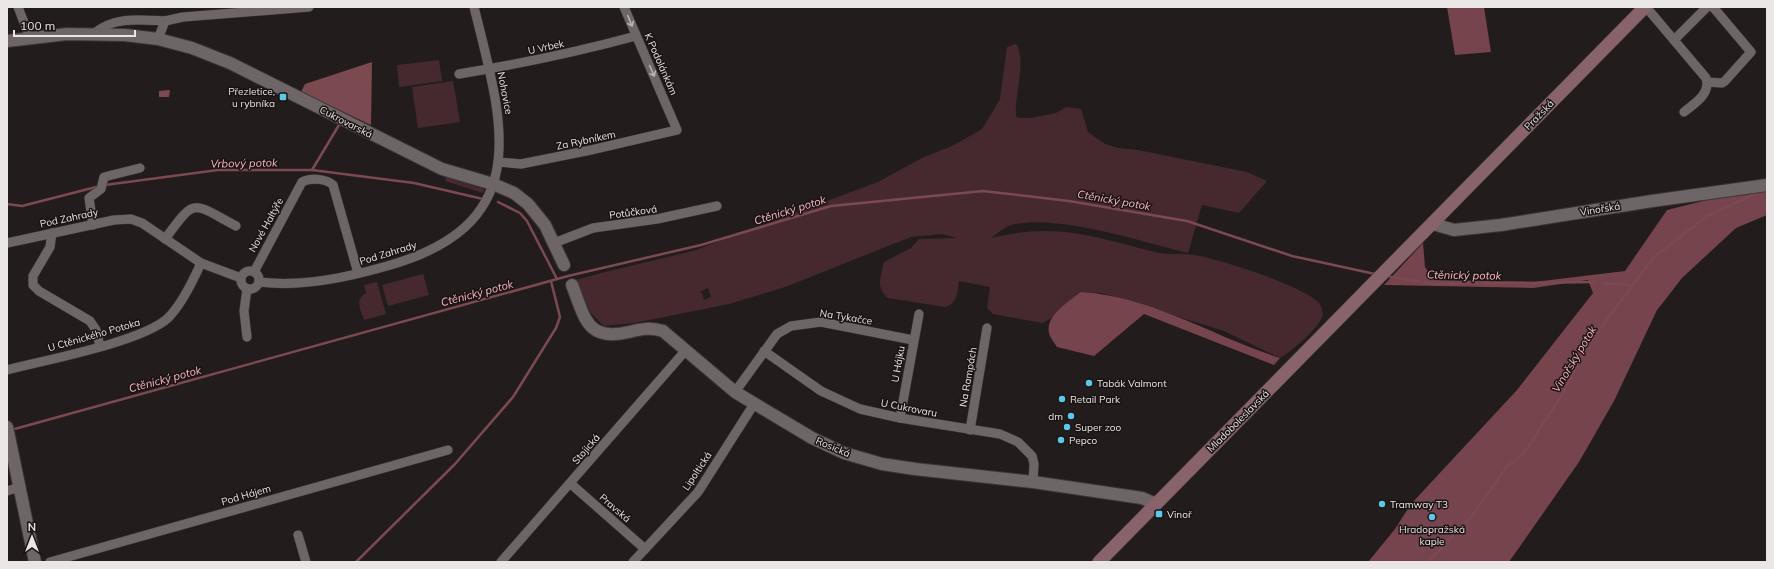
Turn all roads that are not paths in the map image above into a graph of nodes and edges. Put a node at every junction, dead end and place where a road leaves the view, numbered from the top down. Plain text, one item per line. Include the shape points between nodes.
1 (18, 7) edge
2 (309, 7) edge
3 (474, 7) edge
4 (624, 7) edge
5 (1645, 7) edge
6 (1707, 7) edge
7 (1713, 7) edge
8 (165, 21) junction
9 (94, 34) junction
10 (636, 36) junction
11 (30, 38) junction
12 (158, 39) junction
13 (1674, 40) junction
14 (7, 41) edge
15 (489, 69) junction
16 (458, 74) dead end
17 (1707, 82) junction
18 (1684, 112) dead end
19 (677, 130) joint
20 (498, 162) junction
21 (140, 168) dead end
22 (493, 184) junction
23 (1767, 186) edge
24 (717, 206) dead end
25 (1433, 224) junction
26 (93, 225) junction
27 (236, 226) dead end
28 (52, 233) junction
29 (165, 239) junction
30 (7, 243) edge
31 (554, 243) junction
32 (201, 263) junction
33 (564, 265) dead end
34 (1390, 267) joint
35 (254, 272) junction
36 (358, 273) junction
37 (241, 278) junction
38 (259, 282) junction
39 (572, 285) dead end
40 (247, 289) junction
41 (919, 314) dead end
42 (988, 328) dead end
43 (247, 336) dead end
44 (913, 340) junction
45 (100, 346) junction
46 (686, 350) junction
47 (764, 351) junction
48 (7, 370) edge
49 (735, 392) junction
50 (754, 404) junction
51 (900, 418) junction
52 (970, 430) junction
53 (8, 431) edge
54 (448, 450) dead end
55 (1033, 482) junction
56 (571, 484) junction
57 (20, 487) junction
58 (7, 491) edge
59 (1156, 504) junction
60 (298, 536) dead end
61 (645, 549) junction
62 (302, 561) edge
63 (36, 562) edge
64 (50, 562) edge
65 (501, 562) edge
66 (633, 562) edge
67 (1099, 562) edge

1 - 11 street
2 - 8 street via 183,17
3 - 15 street, Nohavice
4 -> 10 street, K Podolánkám
5 - 13 street
5 - 25 main road, Pražská
6 - 13 street
7 - 17 street via 1751,52 1725,81
8 - 9 street via 126,20 100,27
8 - 12 street
9 - 11 street, Cukrovarská
9 - 12 street, Cukrovarská
10 - 15 street, U Vrbek via 586,50
10 -> 19 street, K Podolánkám
11 - 14 street, Cukrovarská
12 - 22 street, Cukrovarská via 192,48 230,63 442,169
13 - 17 street via 1702,72
15 - 16 street, U Vrbek
15 - 20 street, Nohavice via 500,126
17 - 18 street via 1702,98
19 - 20 street, Za Rybníkem via 522,164
20 - 22 street, Nohavice
21 - 26 street via 104,177 103,185 88,198
22 - 31 street, Cukrovarská via 514,193 528,204 545,225
22 - 36 street, Pod Zahrady via 476,216 455,236 409,260
23 - 25 street, Vinořská via 1501,225 1454,230
24 - 31 street, Potůčková via 657,219 593,228
25 - 34 main road, Pražská
26 - 28 street, Pod Zahrady
26 - 29 street, Pod Zahrady via 131,219 142,223
27 - 29 street via 194,207 186,211
28 - 30 street, Pod Zahrady
28 - 45 street via 50,247 33,276 33,285 90,320 96,330
29 - 32 street, Pod Zahrady
31 - 33 street, Cukrovarská
32 - 37 street, Pod Zahrady
32 - 45 street, U Ctěnického Potoka via 178,306 167,318 151,329
34 - 59 main road, Mladoboleslavská
35 - 36 street, Nové Haltýře via 302,182 306,180 326,181 333,185
35 - 37 street via 246,272
35 - 38 street
36 - 38 street, Pod Zahrady via 297,283
37 - 40 street via 243,286
38 - 40 street via 254,288
39 - 46 street, Rosická via 585,319 597,332 618,334 656,329
40 - 43 street via 244,311
41 - 44 street, U Hájku
42 - 52 street, Na Rampách
44 - 47 street, Na Tykačce via 815,322 785,328 776,334
44 - 51 street, U Hájku
45 - 48 street, U Ctěnického Potoka
46 - 49 street, Rosická
46 - 56 street, Stojická
47 - 49 street, Na Tykačce
47 - 51 street, U Cukrovaru via 821,391 860,409
49 - 50 street, Rosická
50 - 55 street, Rosická via 812,438 844,453 882,464
50 - 61 street, Lipoltická via 698,492
51 - 52 street, U Cukrovaru
52 - 55 street, U Cukrovaru via 1000,434 1018,442 1032,456
53 - 57 street
54 - 64 street, Pod Hájem
55 - 59 street, Rosická via 1142,498
56 - 61 street, Pravská
56 - 65 street, Stojická
57 - 58 street
57 - 63 street
59 - 67 main road, Mladoboleslavská
60 - 62 street
61 - 66 street, Lipoltická

